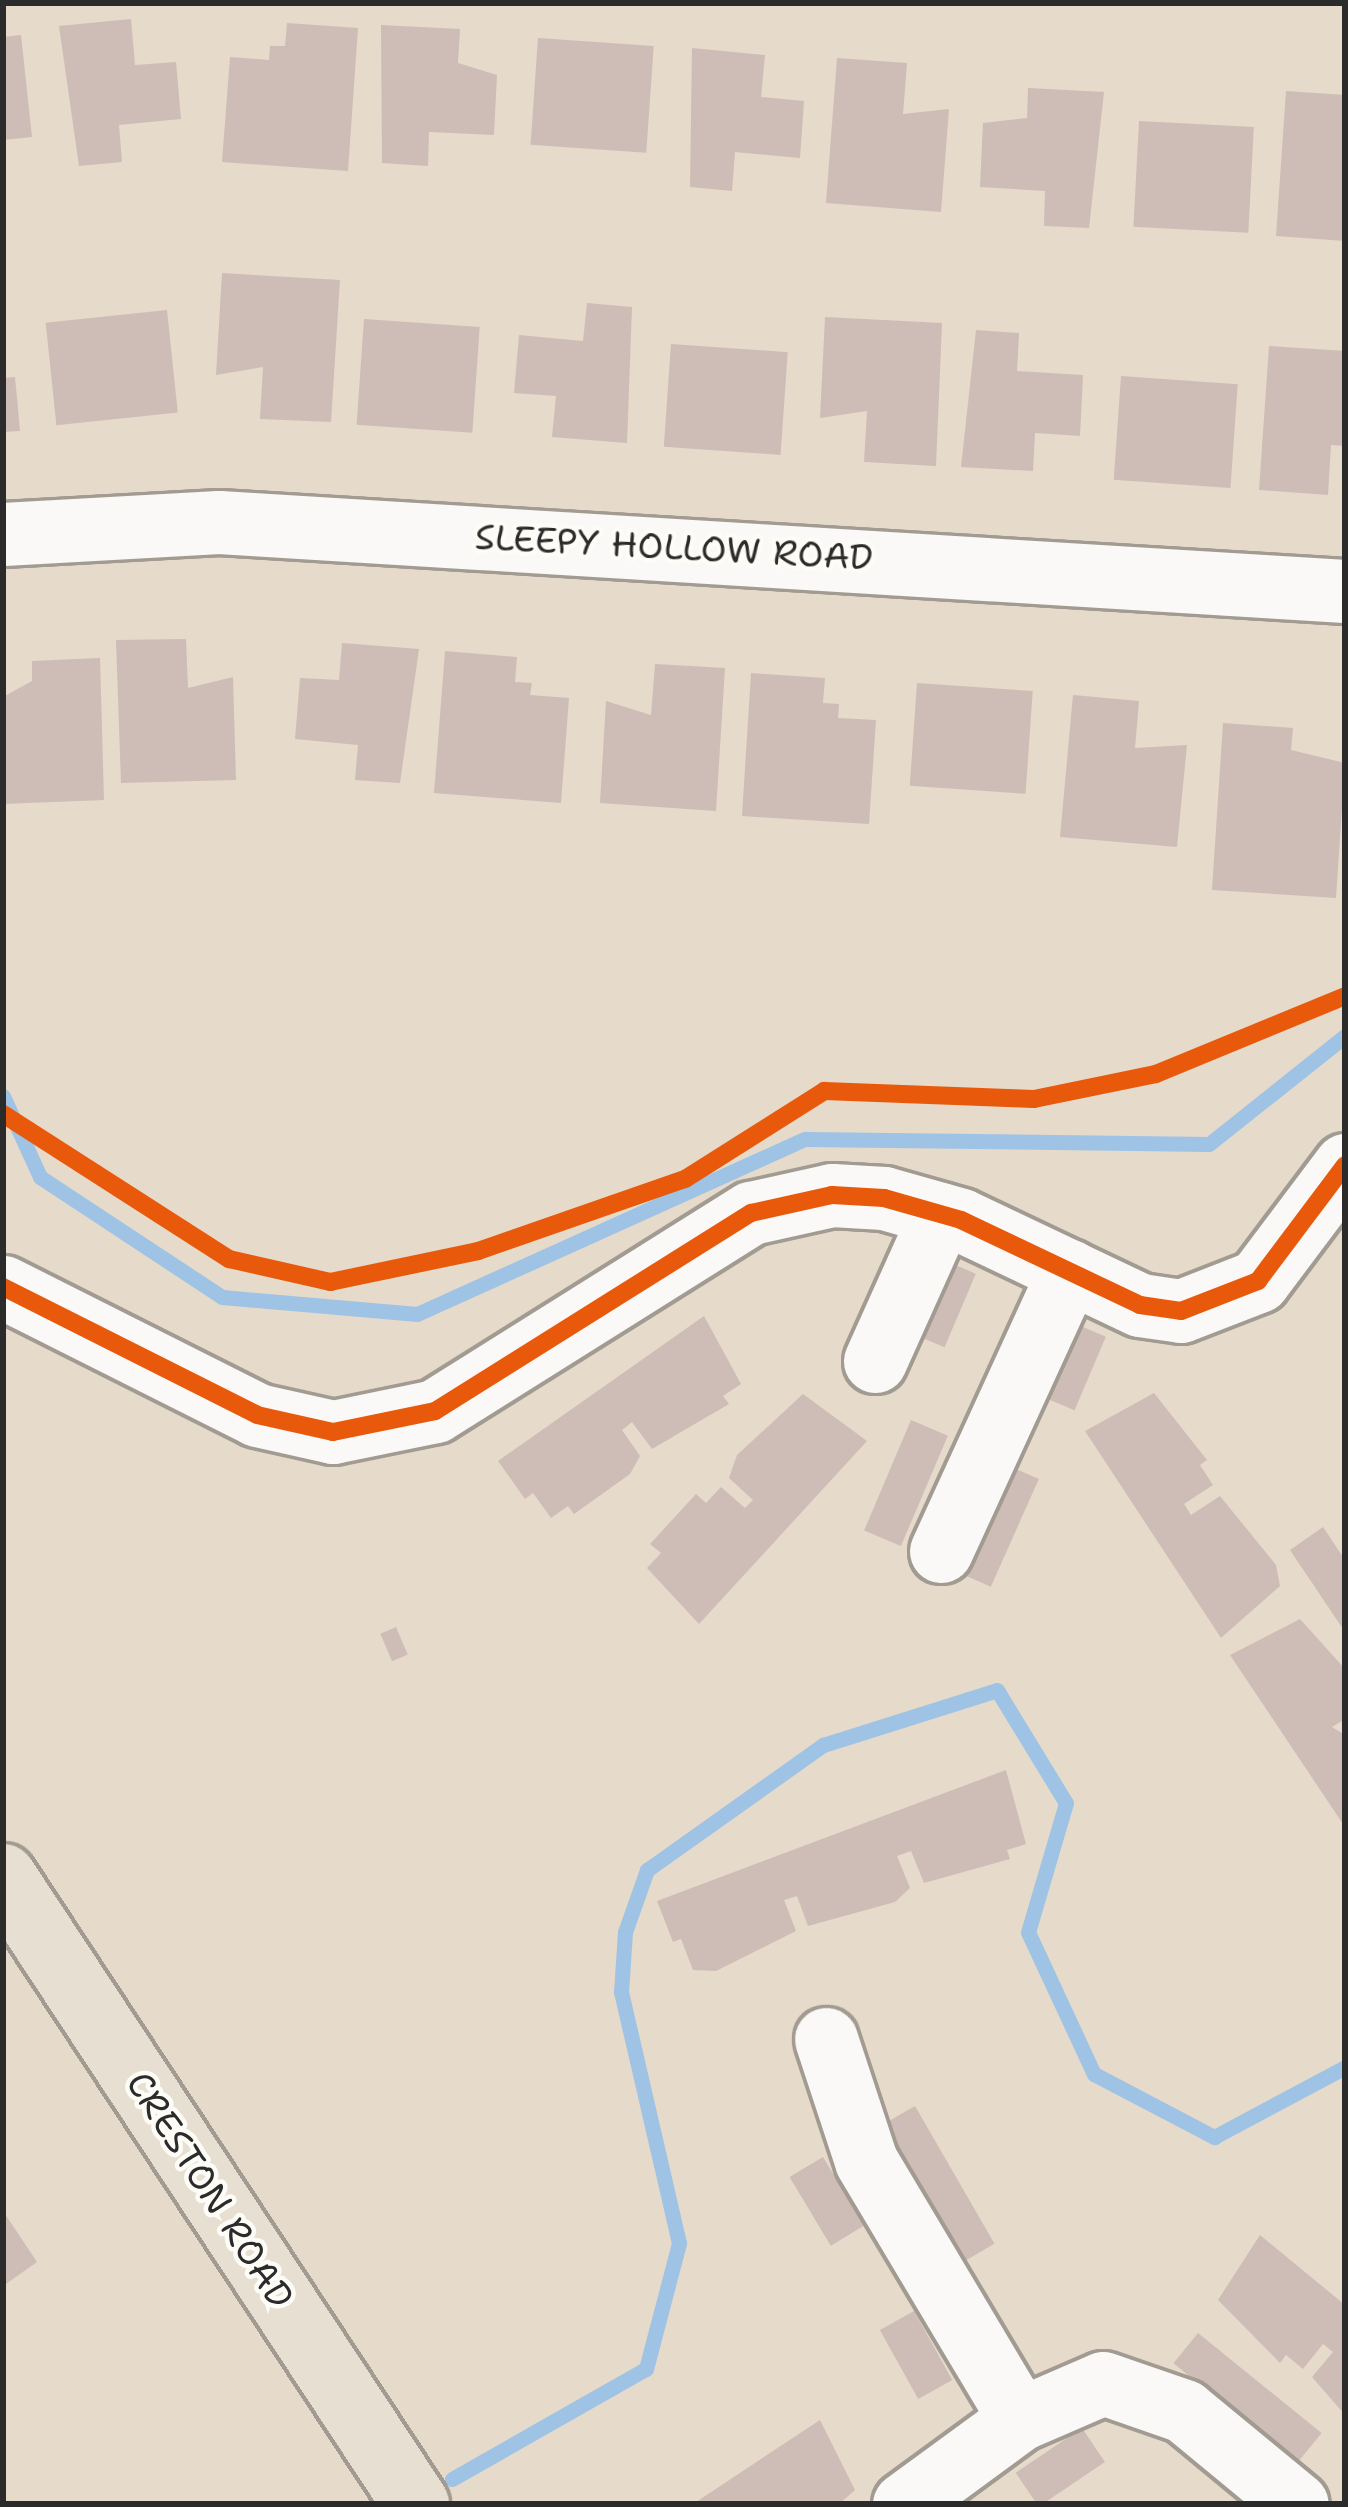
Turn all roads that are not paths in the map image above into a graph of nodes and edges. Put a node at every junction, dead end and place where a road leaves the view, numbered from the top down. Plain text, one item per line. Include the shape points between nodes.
1 (3, 534) edge
2 (1345, 591) edge
3 (1345, 1165) edge
4 (941, 1214) junction
5 (1069, 1271) junction
6 (3, 1287) edge
7 (875, 1361) dead end
8 (940, 1551) dead end
9 (3, 1877) edge
10 (826, 2039) dead end
11 (1020, 2419) junction
12 (416, 2504) edge
13 (904, 2504) edge
14 (1297, 2504) edge

1 - 2 street, SLEEPY HOLLOW ROAD via 219,522
3 - 5 street via 1258,1281 1221,1303 1140,1305
4 - 5 street
4 - 6 street via 832,1195 751,1213 435,1411 333,1432 257,1415
4 - 7 street
5 - 8 street
9 - 12 main road, CRESTON ROAD
10 - 11 street via 866,2161
11 - 13 street
11 - 14 street via 1103,2383 1155,2393

